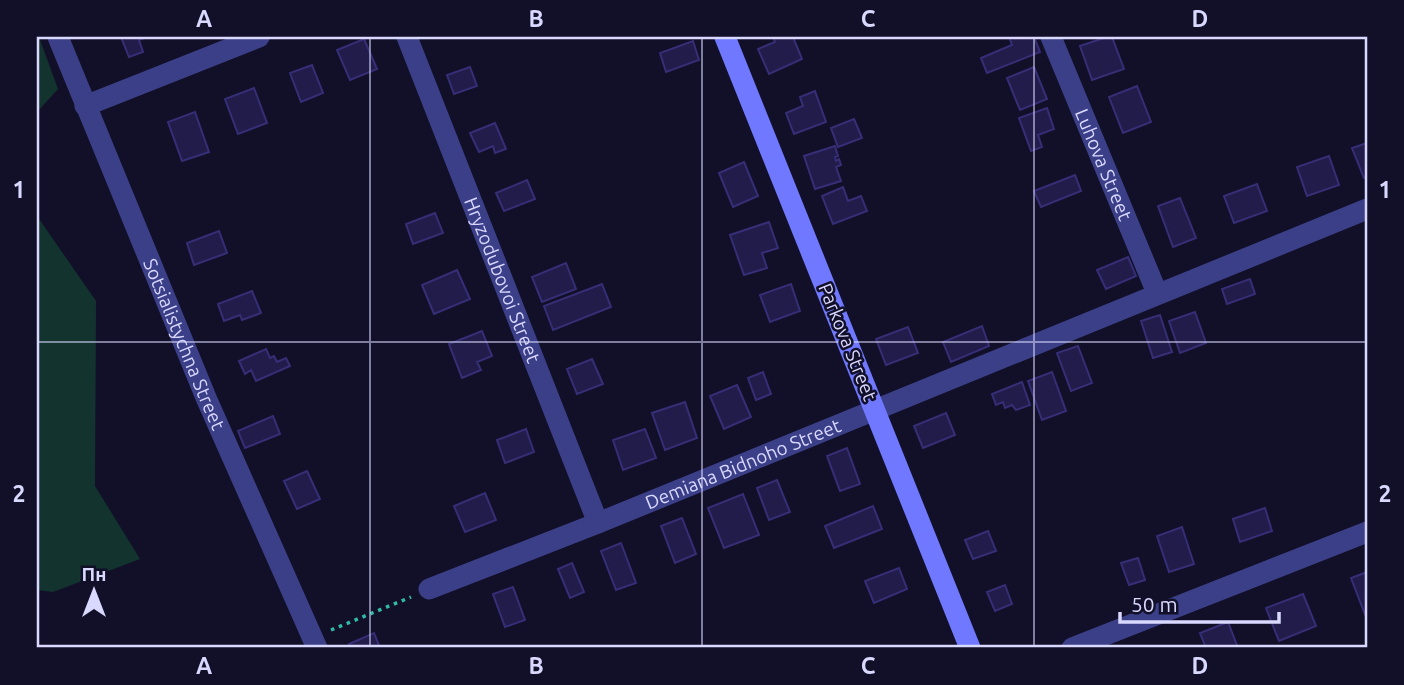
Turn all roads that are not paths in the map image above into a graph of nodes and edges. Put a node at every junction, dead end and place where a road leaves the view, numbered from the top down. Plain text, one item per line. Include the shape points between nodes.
1 (58, 37) edge
2 (259, 37) edge
3 (407, 37) edge
4 (724, 37) edge
5 (1051, 37) edge
6 (85, 106) junction
7 (1367, 209) edge
8 (1157, 293) junction
9 (876, 411) junction
10 (598, 523) junction
11 (1367, 532) edge
12 (429, 589) road end
13 (315, 643) edge
14 (970, 648) edge
15 (1072, 648) edge

1 - 6 street, Sotsialistychna Street
2 - 6 street
3 - 10 street, Hryzodubovoi Street
4 - 9 street, Parkova Street
5 - 8 street, Luhova Street
6 - 13 street, Sotsialistychna Street via 207,400
7 - 8 street, Demiana Bidnoho Street
8 - 9 street, Demiana Bidnoho Street
9 - 10 street, Demiana Bidnoho Street
9 - 14 street, Parkova Street
10 - 12 street, Demiana Bidnoho Street
11 - 15 street

